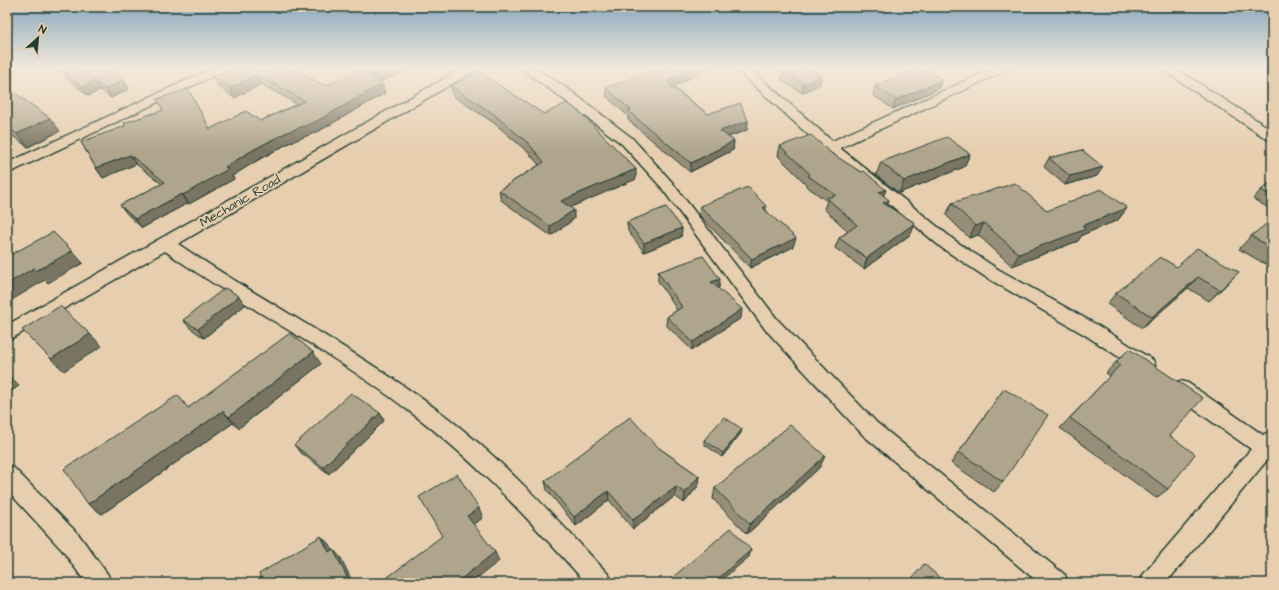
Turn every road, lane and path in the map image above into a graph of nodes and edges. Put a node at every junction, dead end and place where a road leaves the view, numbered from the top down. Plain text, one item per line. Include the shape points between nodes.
1 (165, 96) edge
2 (425, 96) edge
3 (567, 96) edge
4 (771, 96) edge
5 (944, 96) edge
6 (1209, 96) edge
7 (1272, 136) edge
8 (830, 147) junction
9 (7, 169) edge
10 (166, 244) junction
11 (7, 334) edge
12 (1268, 443) edge
13 (7, 475) edge
14 (100, 583) edge
15 (601, 583) edge
16 (1057, 583) edge
17 (1151, 583) edge

1 - 9 street
2 - 10 street, Mechanic Road
3 - 16 street via 627,141 666,184 771,324 870,429
4 - 8 street
5 - 8 street
6 - 7 street
8 - 12 street via 966,257 1108,340
10 - 11 street, Mechanic Road
10 - 15 street via 205,272 358,364 454,433 510,486
12 - 17 street
13 - 14 street via 71,543

